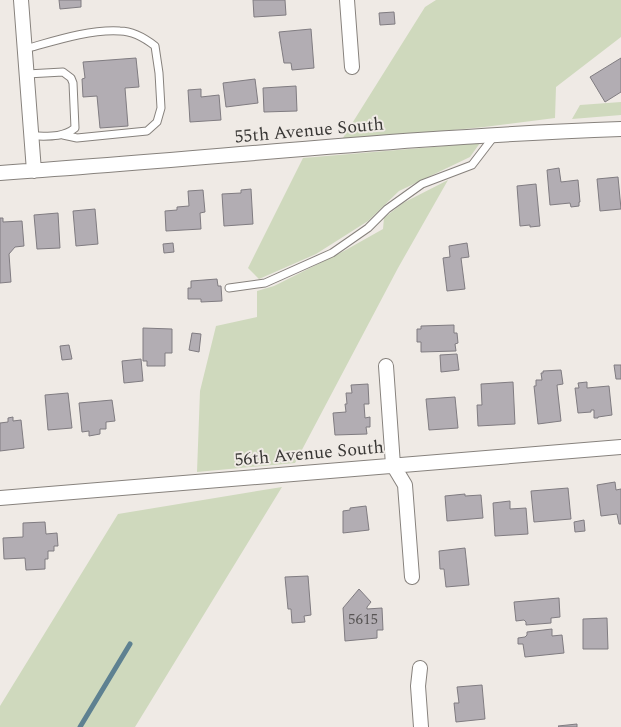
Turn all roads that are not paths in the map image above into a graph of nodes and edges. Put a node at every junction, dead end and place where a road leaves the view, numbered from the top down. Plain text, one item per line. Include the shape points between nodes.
1 (21, 0) edge
2 (347, 0) edge
3 (25, 49) junction
4 (352, 67) dead end
5 (27, 74) junction
6 (621, 128) edge
7 (63, 135) junction
8 (496, 135) junction
9 (32, 136) junction
10 (34, 171) junction
11 (0, 174) edge
12 (229, 288) dead end
13 (386, 366) dead end
14 (621, 446) edge
15 (393, 465) junction
16 (0, 498) edge
17 (412, 578) dead end
18 (420, 668) dead end
19 (421, 727) edge

1 - 3 street
2 - 4 street
3 - 5 street
3 - 7 lane via 91,33 121,31 136,34 156,46 161,108 157,122 147,131 77,138
5 - 7 lane via 63,72 71,78 75,128
5 - 9 street
6 - 8 street, 55th Avenue South
7 - 9 lane
8 - 10 street, 55th Avenue South
8 - 12 lane via 472,165 422,184 332,253 265,283
9 - 10 street
10 - 11 street, 55th Avenue South
13 - 15 street
14 - 15 street, 56th Avenue South
15 - 16 street, 56th Avenue South
15 - 17 street via 405,485
18 - 19 street

